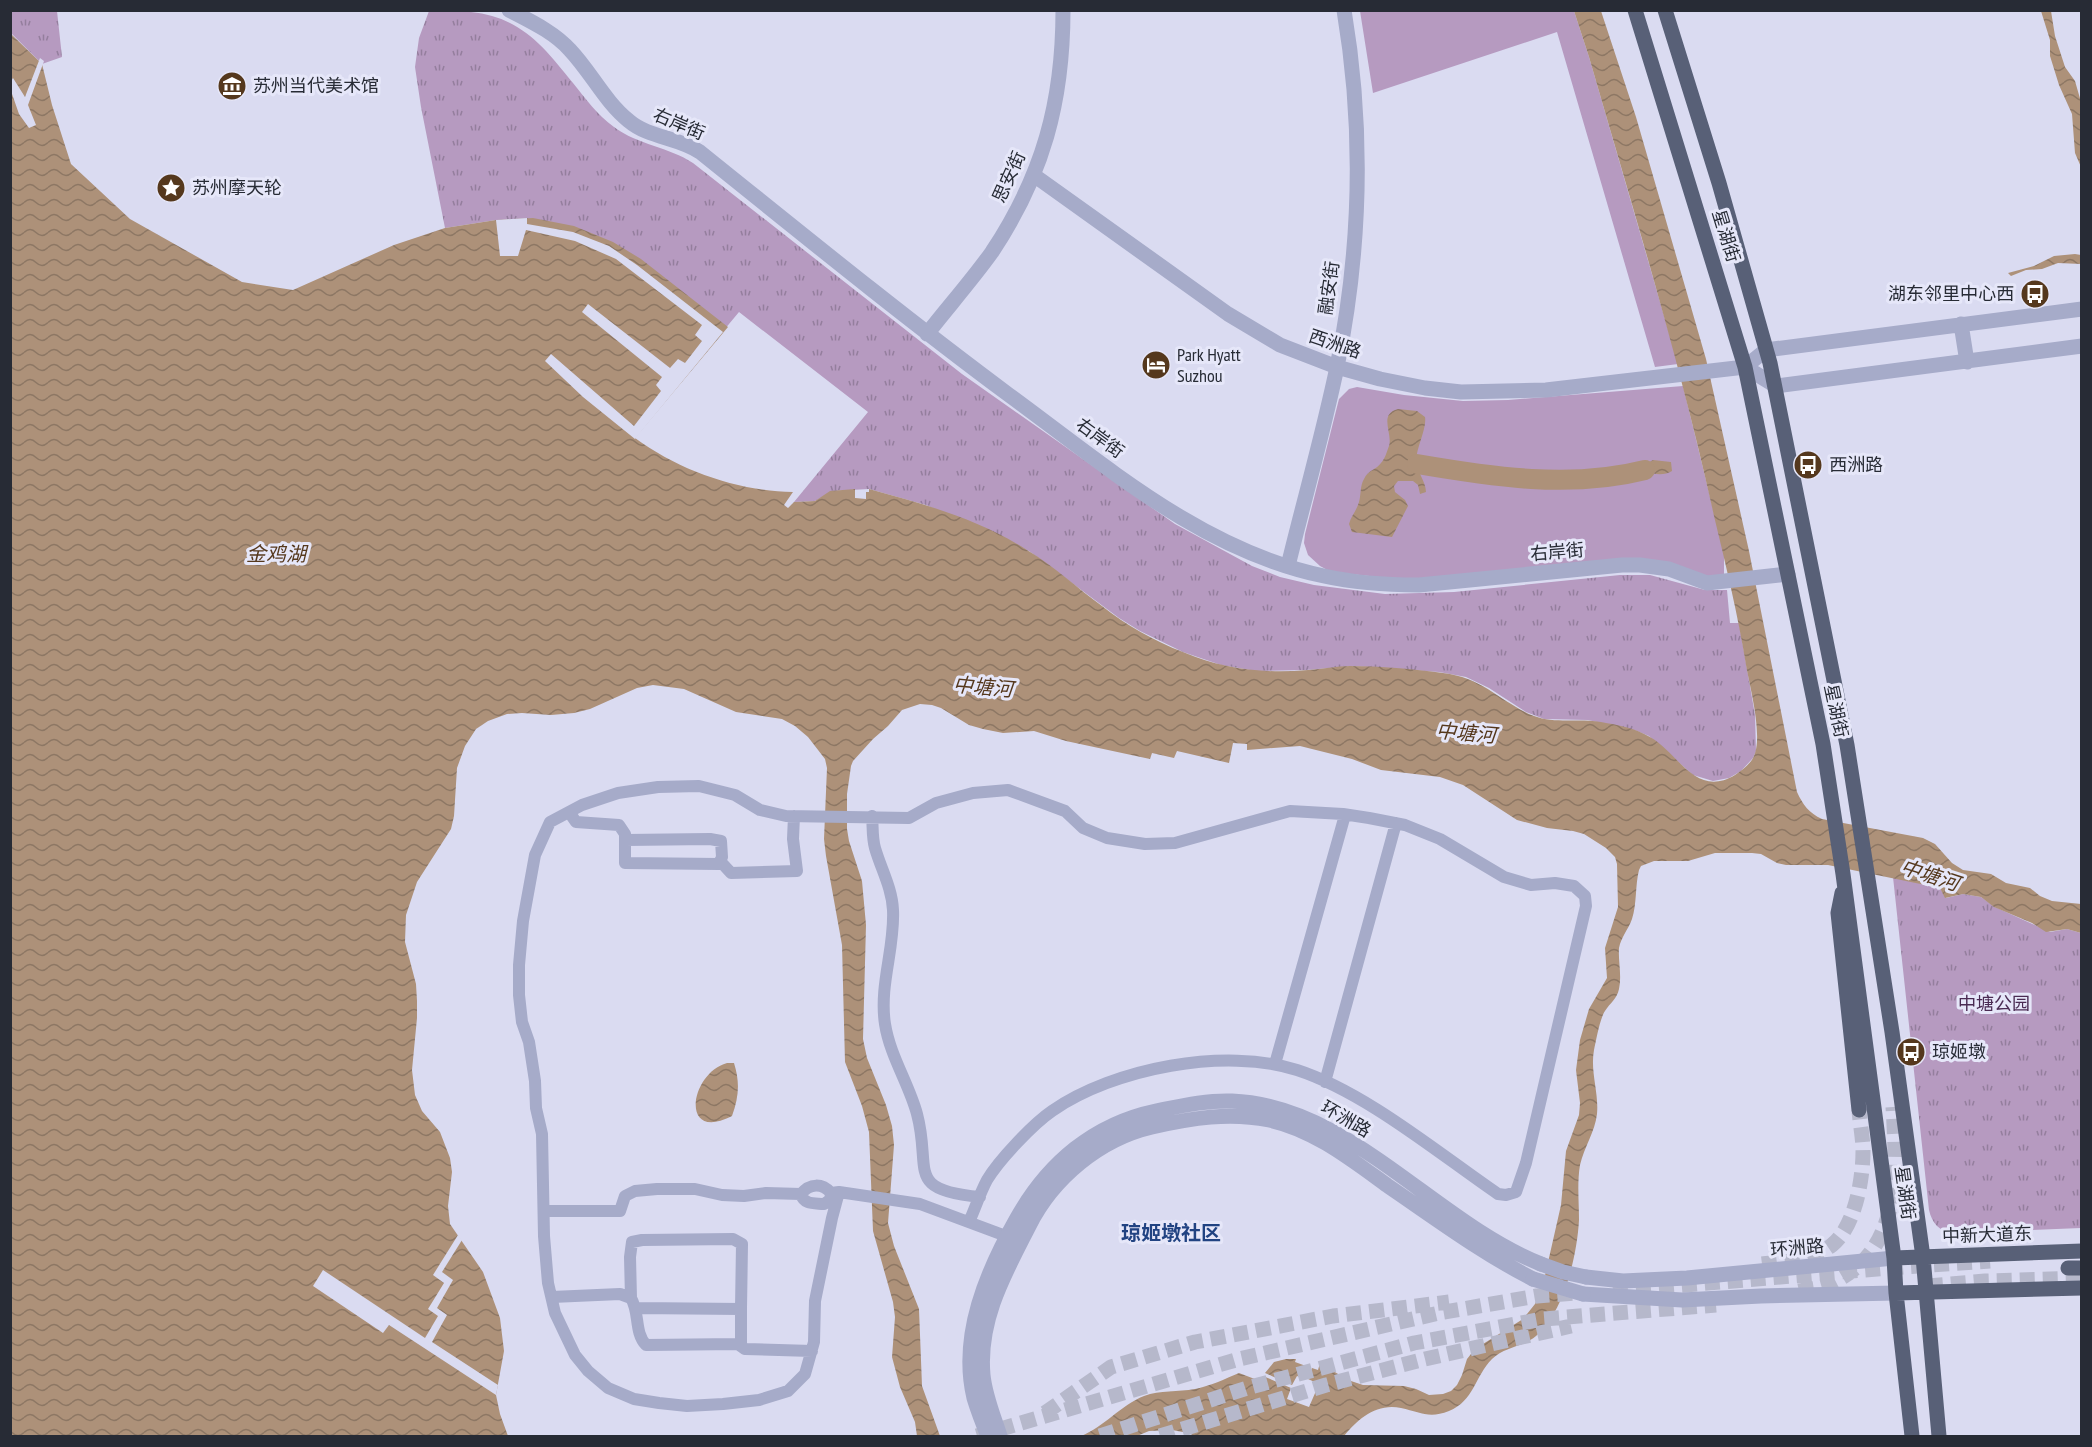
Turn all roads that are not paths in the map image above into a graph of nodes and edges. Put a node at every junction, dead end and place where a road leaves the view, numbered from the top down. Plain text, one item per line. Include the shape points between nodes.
1 (508, 10) edge
2 (1063, 10) edge
3 (1344, 10) edge
4 (1635, 10) edge
5 (1665, 10) edge
6 (1035, 176) junction
7 (2082, 309) edge
8 (1962, 324) junction
9 (927, 334) junction
10 (2082, 346) edge
11 (1766, 350) junction
12 (1967, 362) junction
13 (1337, 367) junction
14 (1745, 367) junction
15 (1776, 386) junction
16 (1288, 566) junction
17 (1788, 574) junction
18 (569, 812) junction
19 (1345, 815) junction
20 (794, 816) junction
21 (872, 816) junction
22 (1396, 823) junction
23 (625, 840) junction
24 (720, 861) junction
25 (1844, 879) junction
26 (1868, 881) junction
27 (1275, 1064) junction
28 (1325, 1082) junction
29 (1893, 1107) tunnel mouth
30 (1859, 1110) tunnel mouth
31 (835, 1192) junction
32 (801, 1194) junction
33 (980, 1197) junction
34 (544, 1211) junction
35 (969, 1222) junction
36 (1014, 1239) junction
37 (2082, 1251) edge
38 (1923, 1257) junction
39 (1894, 1258) junction
40 (2082, 1288) edge
41 (1927, 1292) junction
42 (1896, 1293) junction
43 (552, 1297) junction
44 (634, 1303) junction
45 (741, 1309) junction
46 (741, 1346) junction
47 (812, 1351) junction
48 (988, 1437) edge
49 (1000, 1437) edge
50 (1912, 1437) edge
51 (1939, 1437) edge

1 - 9 street, 右岸街 via 533,22 571,50 632,124 700,152
2 - 6 street, 思安街 via 1060,75
3 - 13 street, 融安街 via 1356,124 1358,188 1351,278
4 - 14 main road, 星湖街
5 - 11 main road, 星湖街
6 - 9 street, 思安街 via 991,253
6 - 13 street, 西洲路 via 1228,314 1280,345
7 - 8 street
8 - 11 street
8 - 12 street
9 - 16 street, 右岸街 via 1171,512 1215,536
10 - 12 street
11 - 14 street
11 - 15 main road, 星湖街
12 - 15 street
13 - 14 street, 西洲路 via 1425,388 1461,392 1546,390
13 - 16 street, 融安街
14 - 15 street
14 - 17 main road, 星湖街
15 - 26 main road, 星湖街 via 1847,745
16 - 17 street, 右岸街 via 1322,576 1393,585 1622,565 1669,569 1699,582
17 - 25 main road, 星湖街 via 1823,744
18 - 20 street via 618,793 699,786 735,795 760,810
18 - 23 street via 576,822 619,825
18 - 34 street via 550,822 535,855 519,965 522,1022 529,1042 542,1134
19 - 21 street via 1290,811 1175,843 1145,844 1107,838 1083,828 1065,811 1008,790 974,792 936,803 909,818
19 - 22 street
19 - 27 street
20 - 21 street
20 - 24 street via 796,871 731,873
21 - 33 street via 874,846 893,909 885,1024 917,1113 925,1176 937,1189
22 - 28 street
22 - 28 street via 1440,839 1504,877 1531,885 1574,886 1584,896 1586,906 1516,1192 1498,1194 1353,1095
23 - 24 street via 721,841
23 - 24 street via 625,863 695,865
25 - 30 main road via 1838,913
25 - 39 main road, 星湖街
26 - 29 main road via 1877,994
26 - 38 main road, 星湖街
27 - 28 street
27 - 33 street via 1218,1060 1175,1064 1086,1092 1052,1111 1021,1140 987,1180
31 - 32 street via 818,1185 807,1186
31 - 32 street via 824,1204 807,1203
31 - 35 street via 920,1204
31 - 47 street via 815,1301
32 - 34 street via 744,1197 695,1189 646,1190 626,1197 620,1212
33 - 35 street
34 - 43 street
35 - 36 street
36 - 39 street, 环洲路, bridge via 1029,1198 1059,1162 1096,1132 1148,1112 1233,1101 1273,1108 1320,1124 1516,1254 1563,1272 1623,1281
36 - 42 street, 环洲路, bridge via 1070,1172 1107,1144 1153,1127 1233,1115 1270,1120 1312,1136 1533,1279 1583,1294 1682,1300
36 - 48 street, 环洲路 via 992,1266 979,1304 969,1355 974,1398
36 - 49 street, 环洲路 via 982,1340 983,1376
37 - 38 main road, 中新大道东
38 - 39 main road, 中新大道东
38 - 41 main road, 星湖街
39 - 42 main road, 星湖街
40 - 41 main road
41 - 42 main road
41 - 51 main road, 星湖街
42 - 50 main road, 星湖街
43 - 44 street via 620,1294
43 - 47 street via 555,1313 575,1355 608,1388 634,1399 687,1406 759,1400 788,1391 805,1374
44 - 45 street
44 - 45 street via 632,1242 733,1239 742,1244
44 - 46 street via 639,1338 646,1345
45 - 46 street
46 - 47 street via 754,1350

